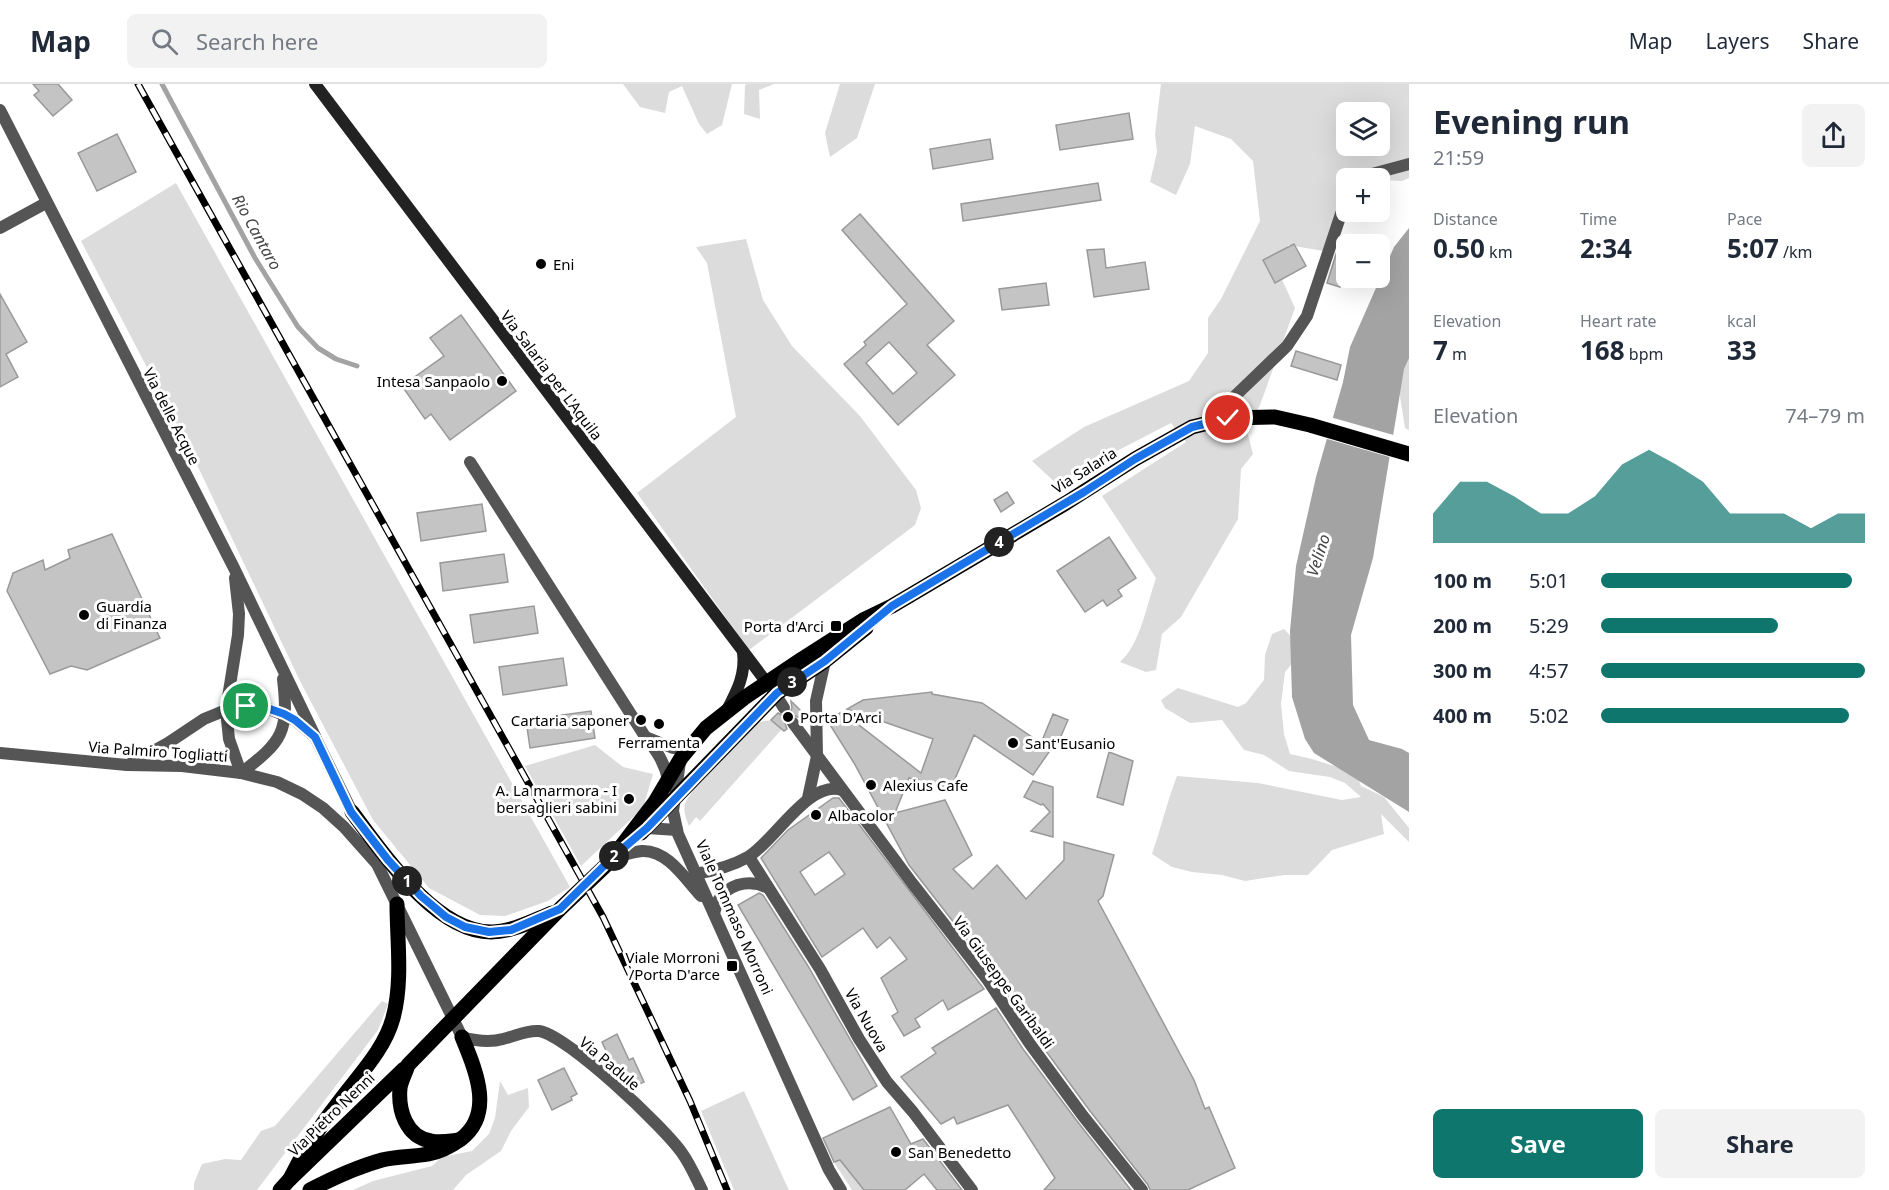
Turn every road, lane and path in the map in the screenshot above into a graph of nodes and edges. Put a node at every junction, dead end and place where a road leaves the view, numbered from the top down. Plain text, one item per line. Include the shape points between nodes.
1 (315, 84) edge
2 (0, 110) edge
3 (1409, 164) edge
4 (1390, 169) edge
5 (46, 203) junction
6 (1338, 222) edge
7 (0, 228) edge
8 (1228, 418) junction
9 (1409, 454) edge
10 (470, 462) dead end
11 (234, 568) junction
12 (892, 606) junction
13 (743, 652) junction
14 (825, 661) junction
15 (283, 669) junction
16 (772, 688) junction
17 (784, 708) dead end
18 (226, 710) junction
19 (725, 713) junction
20 (284, 714) junction
21 (794, 723) dead end
22 (315, 737) junction
23 (646, 738) junction
24 (685, 752) junction
25 (0, 753) edge
26 (817, 756) junction
27 (127, 765) junction
28 (241, 773) junction
29 (669, 779) junction
30 (842, 790) junction
31 (808, 798) junction
32 (674, 800) junction
33 (351, 812) junction
34 (647, 828) junction
35 (677, 830) junction
36 (613, 857) junction
37 (749, 857) junction
38 (377, 864) junction
39 (695, 874) junction
40 (768, 888) junction
41 (397, 904) junction
42 (560, 909) junction
43 (711, 910) junction
44 (462, 1037) junction
45 (408, 1065) junction
46 (459, 1140) junction
47 (285, 1184) edge
48 (310, 1190) edge
49 (702, 1190) edge
50 (841, 1190) edge
51 (972, 1190) edge
52 (1142, 1190) edge

1 - 13 main road, Via Salaria per L'Aquila
2 - 5 street, Via delle Acque
3 - 4 street
5 - 7 street
5 - 11 street, Via delle Acque
6 - 8 street via 1307,316 1287,346 1235,396
8 - 9 main road, Via Salaria via 1275,417
8 - 12 main road, Via Salaria via 1192,427 1163,443
10 - 23 street
11 - 15 street, Via delle Acque
11 - 18 street via 238,635
12 - 14 main road, Via Salaria
12 - 16 main road, Via Salaria via 863,620
13 - 16 main road, Via Salaria per L'Aquila
13 - 19 main road via 741,682
14 - 16 main road, Via Salaria via 792,682
14 - 26 street via 816,701
15 - 20 street
15 - 22 street, Via delle Acque
16 - 17 street
16 - 19 main road
16 - 32 main road
18 - 20 street via 246,706
18 - 27 street
18 - 28 street via 229,739
19 - 24 main road
20 - 22 street
20 - 28 street via 277,742
21 - 26 street, Via Giuseppe Garibaldi
22 - 33 street, Via delle Acque
23 - 24 street
23 - 29 street via 662,760
24 - 29 main road
24 - 32 street, Viale Tommaso Morroni
25 - 27 street, Via Palmiro Togliatti
26 - 30 street, Via Giuseppe Garibaldi
26 - 31 street
27 - 28 street, Via Palmiro Togliatti
28 - 38 street, Via Palmiro Togliatti via 277,782 323,808
29 - 36 main road
30 - 31 street via 829,789
30 - 52 street, Via Giuseppe Garibaldi
31 - 37 street
32 - 34 main road
32 - 35 street, Viale Tommaso Morroni
33 - 38 street, Via delle Acque
33 - 42 main road via 421,896 465,927 489,932 511,930
34 - 35 street
34 - 36 main road
35 - 39 street, Viale Tommaso Morroni
36 - 42 main road
36 - 43 street via 642,851 657,853 673,865
37 - 39 street via 717,871
37 - 40 street, Via Nuova
38 - 41 street, Via Palmiro Togliatti
39 - 43 street, Viale Tommaso Morroni
40 - 43 street via 754,882 731,889
40 - 51 street, Via Nuova via 886,1082
41 - 44 street, Via Palmiro Togliatti
41 - 47 main road via 397,995 386,1036
42 - 45 main road, Via Pietro Nenni
43 - 50 street, Viale Tommaso Morroni
44 - 46 main road via 480,1097 476,1122
44 - 49 street, Via Padule via 489,1041 528,1031 553,1036 585,1059 664,1132 683,1154
45 - 46 main road via 400,1086 400,1102 410,1129 432,1142
45 - 47 main road, Via Pietro Nenni
46 - 48 main road via 428,1154 384,1159

